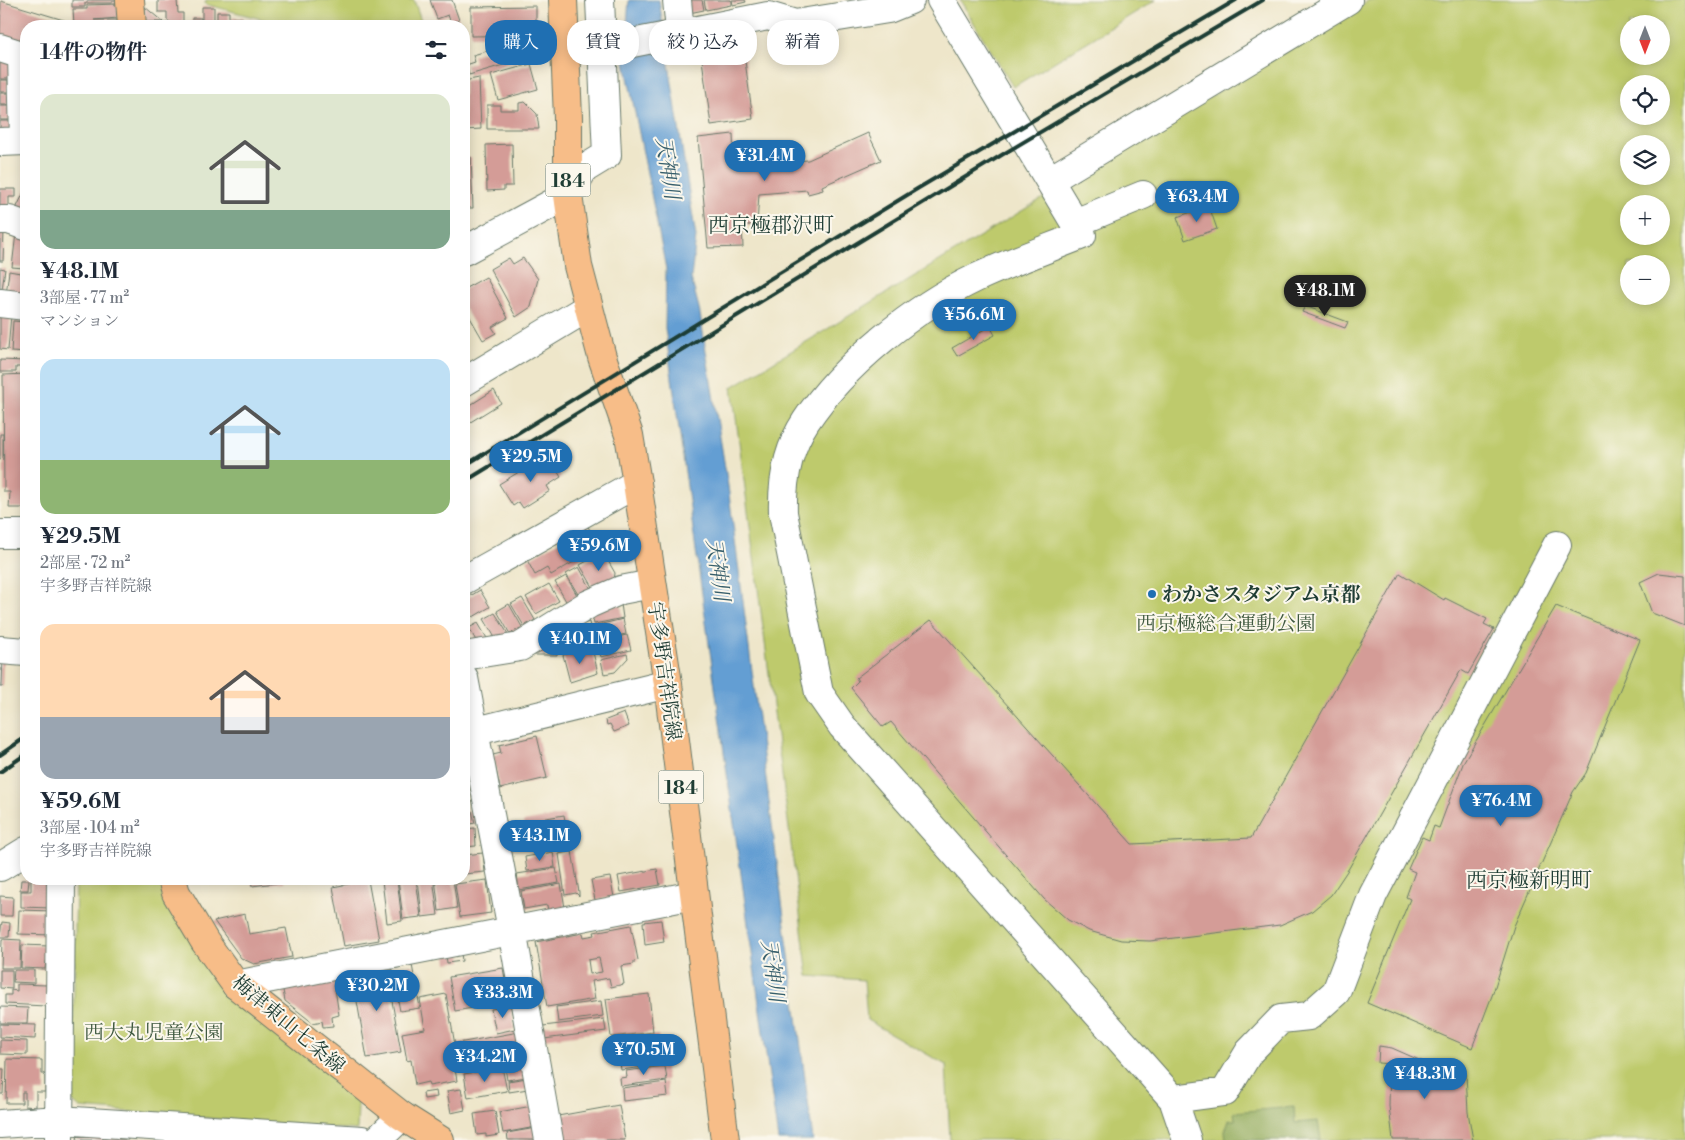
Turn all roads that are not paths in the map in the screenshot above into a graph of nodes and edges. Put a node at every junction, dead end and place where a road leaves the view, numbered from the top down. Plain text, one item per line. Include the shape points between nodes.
1 (130, 0) edge
2 (563, 0) edge
3 (600, 0) edge
4 (677, 0) edge
5 (910, 0) edge
6 (941, 0) edge
7 (1348, 0) edge
8 (132, 20) edge
9 (604, 20) edge
10 (678, 20) edge
11 (747, 20) edge
12 (0, 48) edge
13 (20, 54) edge
14 (610, 65) edge
15 (20, 90) edge
16 (17, 142) edge
17 (1050, 180) junction
18 (1143, 194) dead end
19 (568, 195) junction
20 (0, 220) edge
21 (1075, 223) junction
22 (20, 225) edge
23 (470, 248) edge
24 (0, 303) edge
25 (20, 305) edge
26 (587, 308) junction
27 (470, 378) edge
28 (638, 483) junction
29 (0, 534) edge
30 (20, 534) edge
31 (1557, 545) dead end
32 (470, 577) edge
33 (652, 584) junction
34 (0, 650) edge
35 (20, 652) edge
36 (470, 655) edge
37 (668, 684) junction
38 (470, 733) edge
39 (470, 738) edge
40 (20, 855) edge
41 (0, 867) edge
42 (61, 885) edge
43 (174, 885) edge
44 (694, 895) junction
45 (512, 930) junction
46 (236, 985) junction
47 (1173, 1099) junction
48 (402, 1116) junction
49 (0, 1124) edge
50 (59, 1130) edge
51 (362, 1140) edge
52 (377, 1140) edge
53 (440, 1140) edge
54 (549, 1140) edge
55 (725, 1140) edge
56 (1188, 1140) edge

1 - 8 main road
2 - 19 main road, 宇多野吉祥院線 / 184
3 - 9 street
4 - 10 street
5 - 11 street via 888,8 796,24 768,16
6 - 17 street
7 - 17 street
12 - 13 street
14 - 19 street via 607,155 584,169
15 - 16 street
17 - 21 street
18 - 21 street
19 - 23 street
19 - 26 main road, 宇多野吉祥院線 / 184
20 - 22 street
21 - 47 street via 1082,235 975,278 908,319 848,370 805,422 790,456 782,491 783,513 819,694 849,733
24 - 25 street
26 - 27 street
26 - 28 main road, 宇多野吉祥院線 / 184 via 627,428
28 - 32 street
28 - 33 main road, 宇多野吉祥院線 / 184
29 - 30 street
31 - 47 street via 1372,895 1336,992 1309,1016 1281,1019 1250,1052 1225,1092
33 - 36 street via 621,590 589,604 520,648
33 - 37 main road, 宇多野吉祥院線 / 184
34 - 35 street
37 - 38 street
37 - 44 main road, 宇多野吉祥院線 / 184
39 - 45 street
40 - 41 street
42 - 50 street
43 - 46 main road, 梅津東山七条線 via 205,942
44 - 45 street
44 - 55 main road, 宇多野吉祥院線 / 184
45 - 46 street
45 - 54 street
46 - 48 main road, 梅津東山七条線
47 - 56 street
48 - 52 street
48 - 53 main road, 梅津東山七条線
49 - 50 street
50 - 51 street

